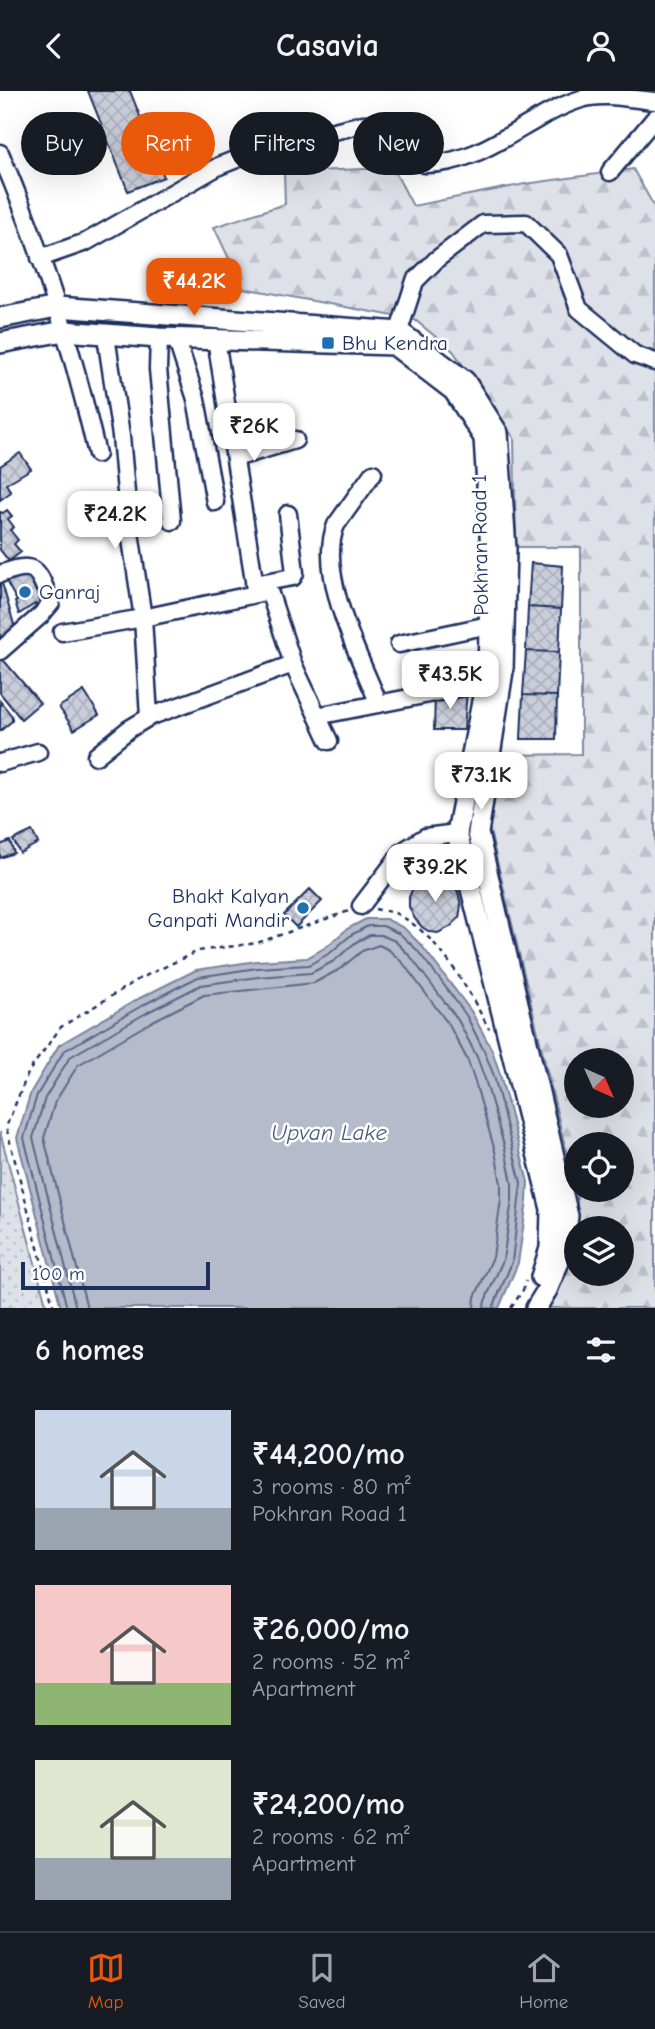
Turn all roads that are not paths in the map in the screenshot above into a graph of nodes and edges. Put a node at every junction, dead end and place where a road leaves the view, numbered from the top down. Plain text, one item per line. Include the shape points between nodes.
1 (655, 101) edge
2 (655, 118) edge
3 (0, 153) edge
4 (610, 172) dead end
5 (40, 258) junction
6 (57, 307) junction
7 (0, 318) edge
8 (64, 331) junction
9 (106, 336) junction
10 (167, 338) junction
11 (397, 338) junction
12 (216, 339) junction
13 (0, 344) edge
14 (655, 362) edge
15 (295, 440) dead end
16 (97, 454) dead end
17 (235, 458) junction
18 (373, 473) dead end
19 (215, 502) dead end
20 (288, 514) dead end
21 (172, 521) dead end
22 (0, 574) edge
23 (255, 588) junction
24 (143, 618) junction
25 (489, 625) junction
26 (62, 632) dead end
27 (399, 644) dead end
28 (0, 651) edge
29 (293, 664) junction
30 (485, 683) junction
31 (379, 704) junction
32 (317, 716) junction
33 (149, 717) junction
34 (329, 741) dead end
35 (38, 752) dead end
36 (96, 756) dead end
37 (0, 763) edge
38 (457, 833) junction
39 (478, 833) junction
40 (361, 906) road end
41 (523, 1308) edge
42 (536, 1308) edge

1 - 5 street via 582,99 502,141 440,165 424,164 385,124 363,124 267,148 219,166 86,242
2 - 4 street
3 - 5 street
5 - 6 street
6 - 7 main road
6 - 8 street
6 - 11 main road
8 - 9 main road
8 - 13 main road
8 - 16 street
9 - 10 main road
9 - 24 street
10 - 12 main road
10 - 19 street via 196,399
10 - 21 street via 158,369
11 - 12 main road
11 - 14 street via 415,281 437,258 483,224 526,223 559,255 579,309 635,355
11 - 25 main road, Pokhran Road 1 via 454,391 484,438 491,550
11 - 39 main road, Pokhran Road 1 via 465,381 498,433 506,549 503,671
12 - 17 street
15 - 17 street
17 - 23 street
18 - 31 street via 336,525 331,552 341,610
20 - 23 street via 295,573
22 - 28 street via 24,565 32,568 51,603
23 - 24 street
23 - 29 street via 270,594
24 - 26 street
24 - 33 street
25 - 27 street
25 - 30 main road, Pokhran Road 1
29 - 32 street
29 - 33 street
30 - 31 street
30 - 38 main road, Pokhran Road 1
31 - 32 street
32 - 34 street
33 - 36 street
35 - 37 street
38 - 39 main road
38 - 40 street via 425,837 403,851
38 - 41 main road, Pokhran Road 1 via 551,1209 550,1248 539,1285
39 - 42 main road, Pokhran Road 1 via 568,1216 564,1250

